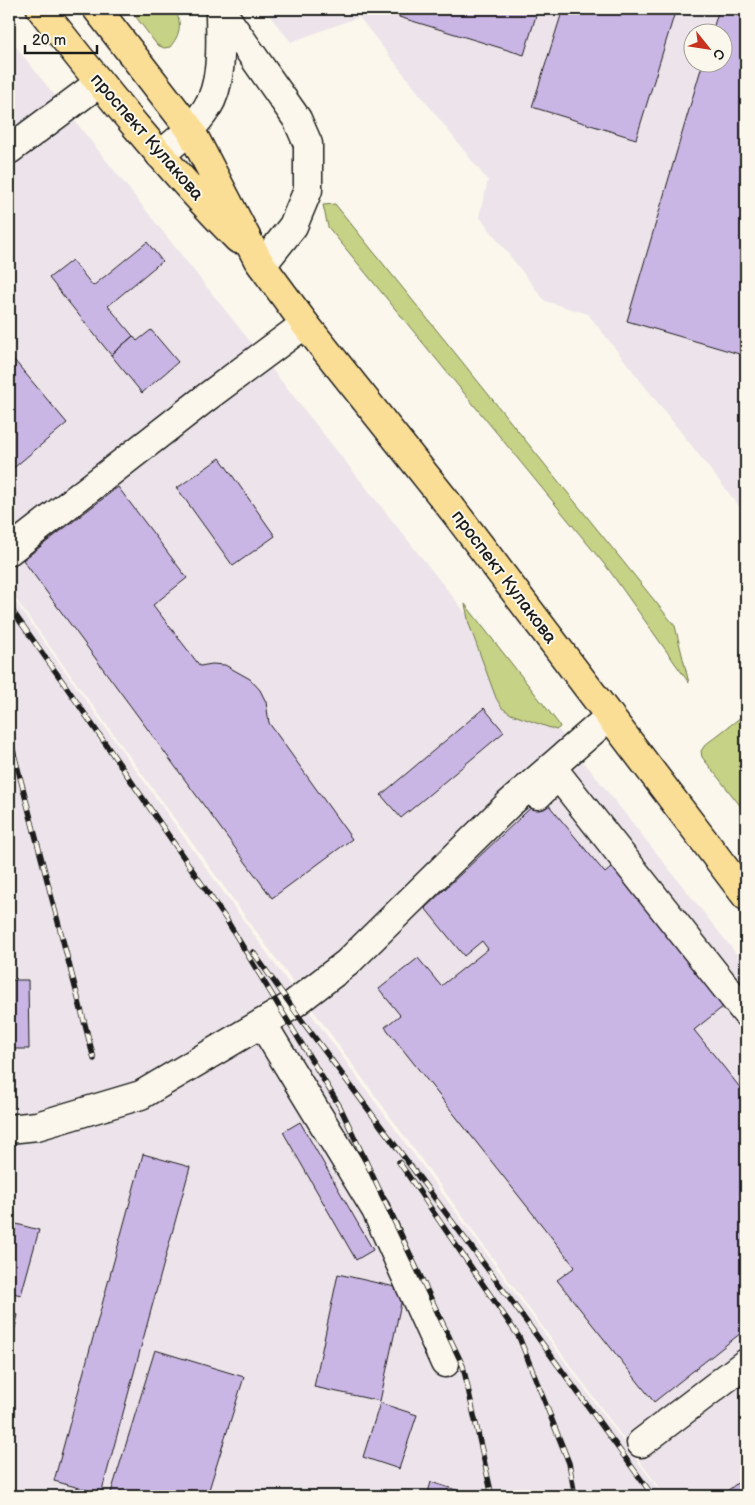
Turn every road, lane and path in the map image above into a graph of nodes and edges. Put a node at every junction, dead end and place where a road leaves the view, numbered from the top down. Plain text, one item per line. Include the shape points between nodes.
1 (41, 9) edge
2 (97, 9) edge
3 (220, 9) edge
4 (99, 83) junction
5 (190, 129) junction
6 (9, 150) edge
7 (160, 155) junction
8 (260, 263) junction
9 (305, 324) junction
10 (9, 550) edge
11 (610, 716) junction
12 (746, 896) edge
13 (355, 966) dead end
14 (746, 1012) edge
15 (262, 1024) junction
16 (9, 1129) edge
17 (746, 1363) edge
18 (445, 1364) dead end
19 (641, 1443) dead end

1 - 4 main road, проспект Кулакова
2 - 5 main road, проспект Кулакова
3 - 5 street via 216,85 208,107
3 - 8 street via 297,119 308,144 308,190 294,226
4 - 6 street
4 - 7 main road, проспект Кулакова
5 - 7 street
5 - 8 main road, проспект Кулакова
7 - 8 main road, проспект Кулакова
8 - 9 main road, проспект Кулакова
9 - 10 street
9 - 11 main road, проспект Кулакова
11 - 12 main road, проспект Кулакова
11 - 15 street via 509,804 347,963
13 - 14 street via 558,775
15 - 16 street via 141,1095 37,1126
15 - 18 street via 376,1210
17 - 19 street

